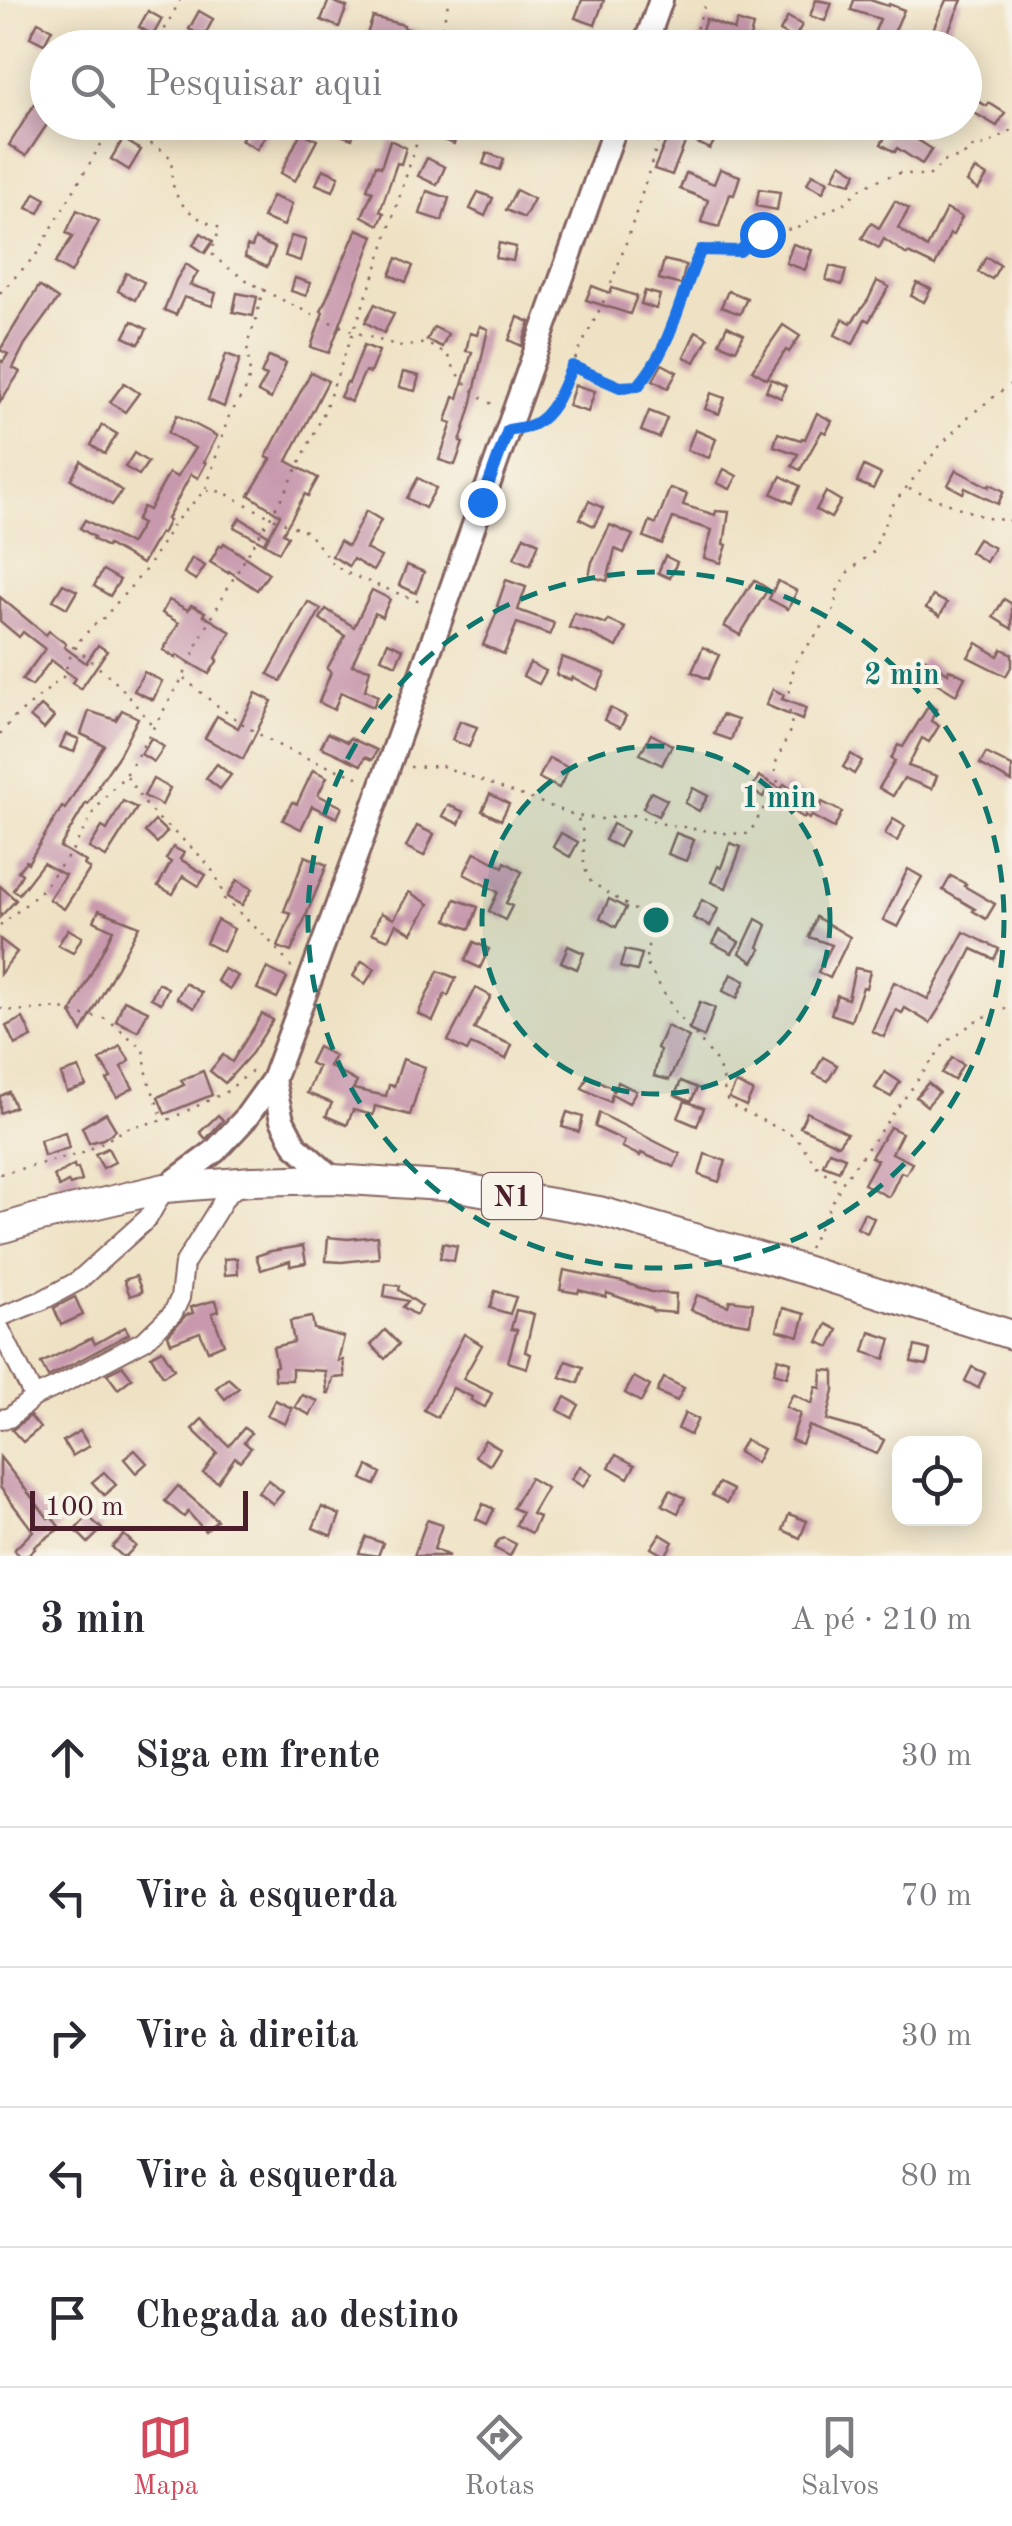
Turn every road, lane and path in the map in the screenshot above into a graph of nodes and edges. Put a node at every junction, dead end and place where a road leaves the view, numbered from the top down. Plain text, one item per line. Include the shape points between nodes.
1 (180, 0) edge
2 (449, 0) edge
3 (661, 0) edge
4 (707, 0) edge
5 (164, 30) edge
6 (442, 30) edge
7 (650, 30) edge
8 (696, 30) edge
9 (1012, 130) edge
10 (104, 140) edge
11 (140, 140) edge
12 (417, 140) edge
13 (612, 140) edge
14 (658, 140) edge
15 (262, 288) junction
16 (0, 293) edge
17 (352, 331) junction
18 (572, 366) junction
19 (1012, 383) edge
20 (511, 422) junction
21 (908, 488) junction
22 (206, 489) junction
23 (270, 517) junction
24 (1012, 521) edge
25 (444, 610) junction
26 (74, 646) junction
27 (183, 677) junction
28 (154, 728) junction
29 (0, 734) edge
30 (126, 776) junction
31 (385, 776) junction
32 (577, 816) junction
33 (0, 926) edge
34 (308, 986) junction
35 (1012, 1006) edge
36 (0, 1008) edge
37 (268, 1070) junction
38 (164, 1120) junction
39 (0, 1174) edge
40 (332, 1179) junction
41 (242, 1182) junction
42 (842, 1183) junction
43 (165, 1188) junction
44 (0, 1229) edge
45 (798, 1268) junction
46 (0, 1316) edge
47 (0, 1328) edge
48 (1012, 1335) edge
49 (34, 1396) junction
50 (0, 1419) edge

1 - 5 path
2 - 6 path
3 - 7 main road
4 - 8 path
9 - 18 path via 946,160 929,176 880,179 794,230 772,228 740,251 701,250 675,324 638,386 620,387
10 - 16 path via 36,255
11 - 15 path via 164,149 172,160 174,190 185,208 220,228 212,254
12 - 17 path
13 - 20 main road
14 - 18 path via 612,283
15 - 17 path
15 - 22 path via 247,344 248,388 228,418
17 - 20 path via 447,354 478,397
17 - 23 path via 322,417
18 - 20 path via 547,413 533,425
19 - 21 path via 969,416
20 - 25 main road
21 - 24 path via 953,508
21 - 32 path via 886,516 873,552 848,572 830,618 796,662 788,702 792,726 774,767 778,783 749,834 634,816
22 - 23 path
22 - 26 path via 174,523 147,568
23 - 25 path via 305,531 351,576
23 - 27 path
25 - 31 main road
26 - 28 path
26 - 29 path via 63,677
27 - 28 path
27 - 31 path via 281,746 308,759
28 - 30 path
30 - 33 path via 38,894
30 - 34 path via 210,868 223,898
31 - 32 path via 442,766
31 - 34 main road
32 - 42 path via 584,867 592,882 641,914 650,938 648,966 713,1056 724,1097 796,1137 818,1169
34 - 37 main road
35 - 42 path via 945,1043
36 - 38 path via 59,1008 111,1022 143,1049
37 - 38 path via 256,1068 226,1092
37 - 40 main road via 295,1145
37 - 43 main road via 245,1119
38 - 39 path via 130,1127 83,1153
40 - 41 highway, N1
40 - 45 highway, N1 via 458,1187 599,1211
41 - 43 highway, N1
41 - 49 street via 184,1264 172,1313 145,1340
42 - 45 path
43 - 44 highway, N1
43 - 46 street via 148,1218 78,1281
45 - 48 highway, N1
47 - 49 street
49 - 50 street

